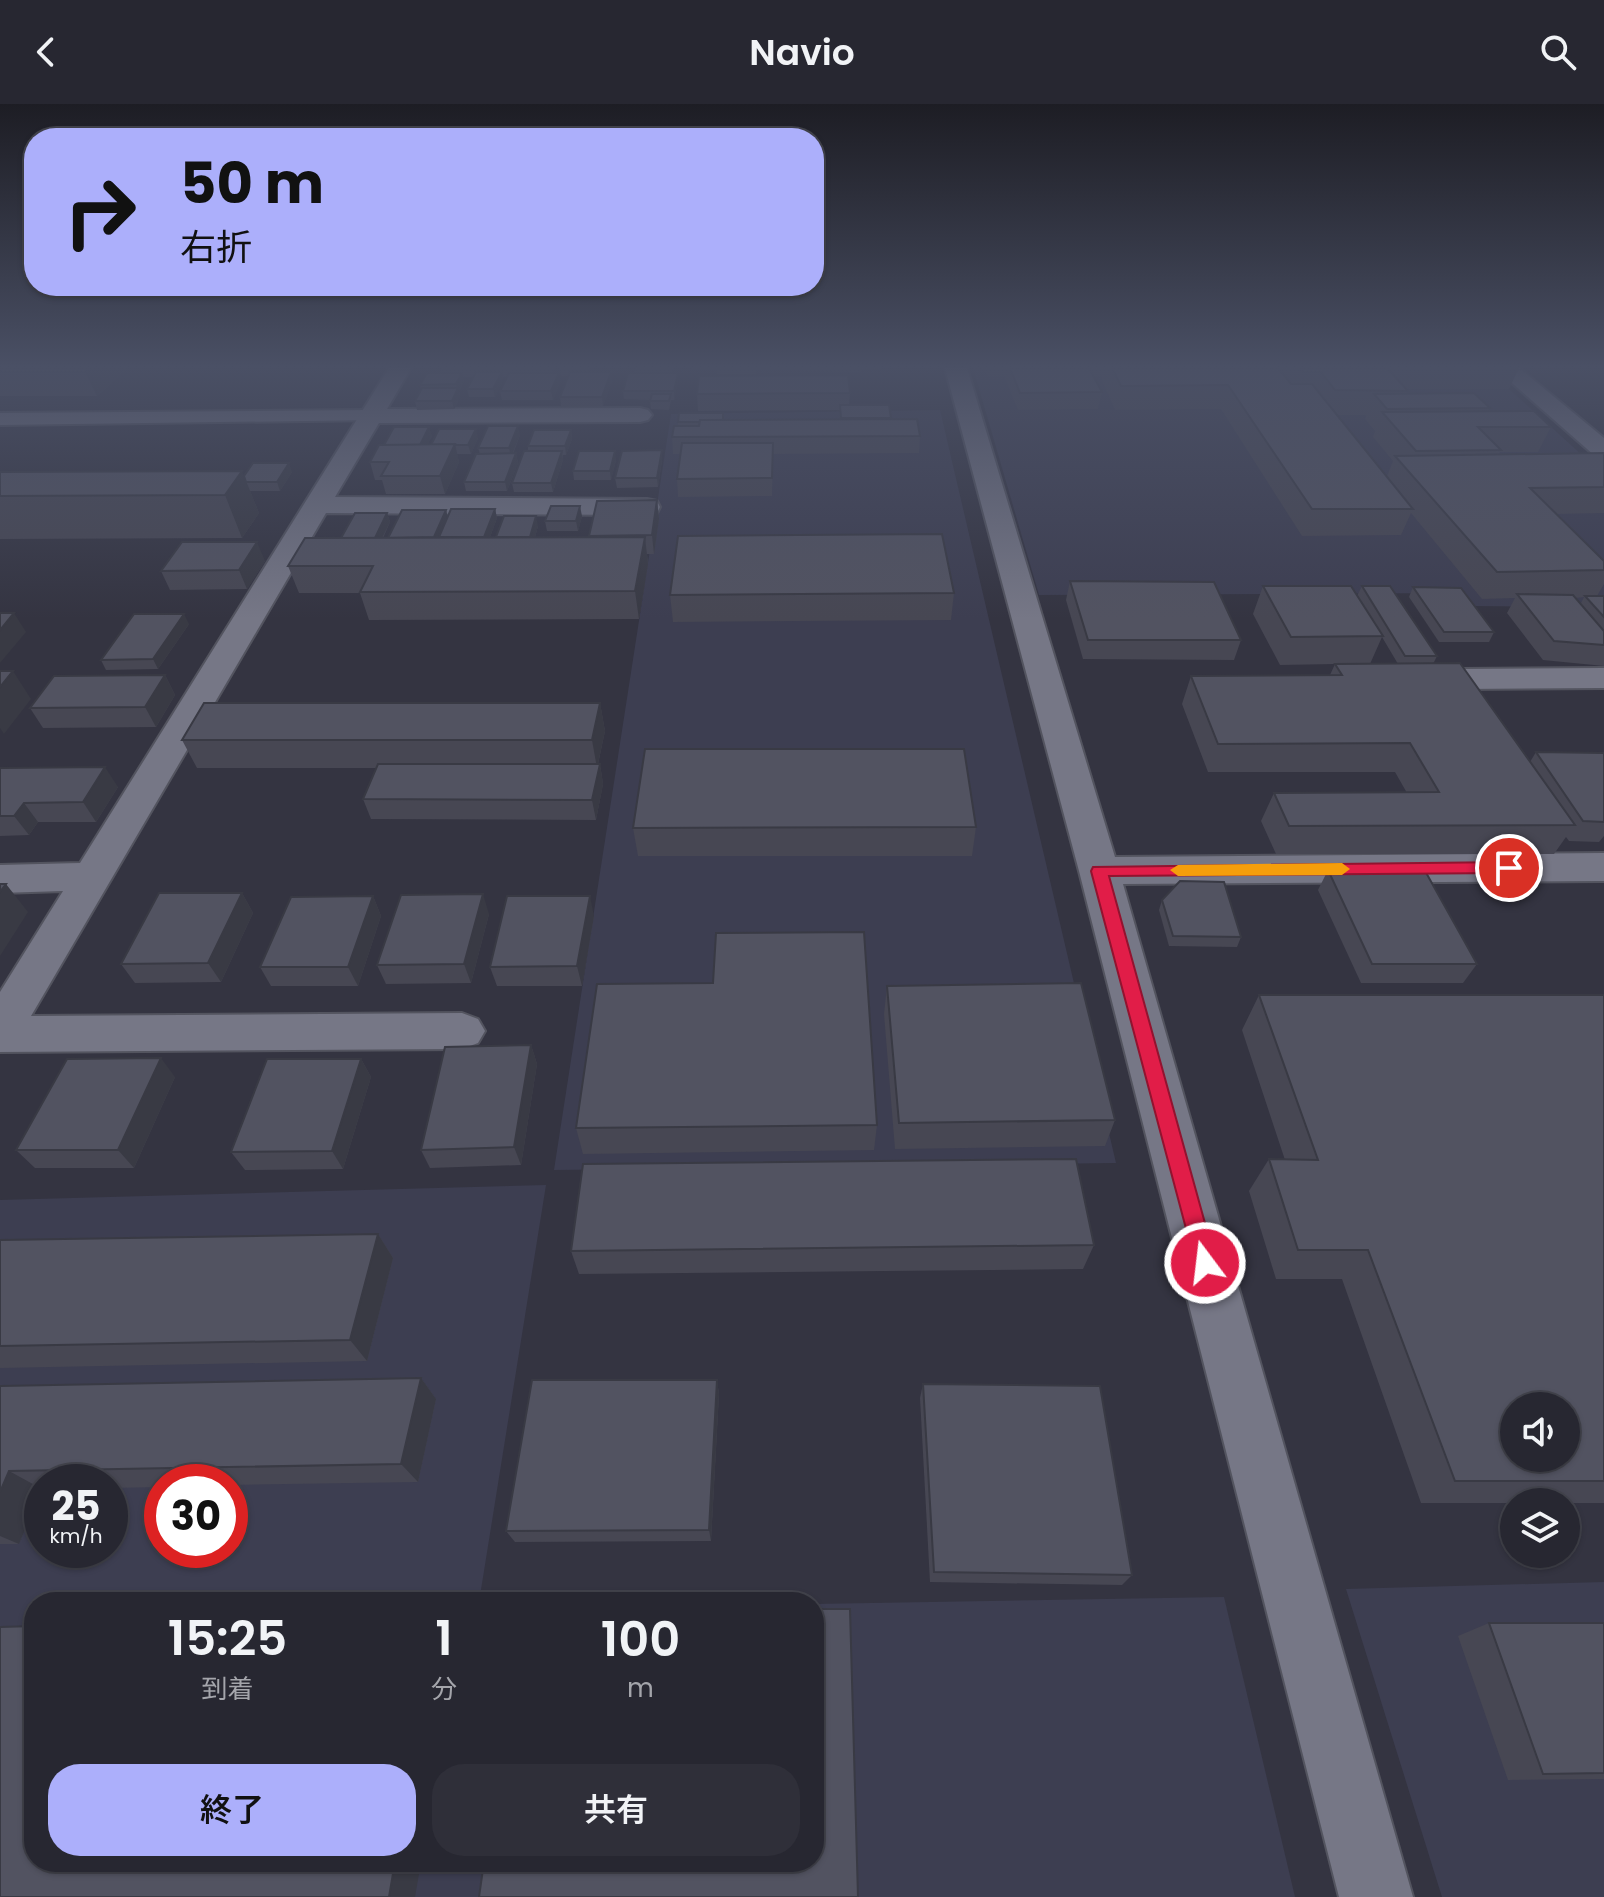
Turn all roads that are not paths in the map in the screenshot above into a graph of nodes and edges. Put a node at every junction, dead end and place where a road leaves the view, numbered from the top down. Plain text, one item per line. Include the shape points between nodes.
1 (348, 452) edge
2 (980, 452) edge
3 (316, 505) junction
4 (647, 507) edge
5 (1604, 678) edge
6 (1460, 679) edge
7 (1604, 867) edge
8 (1099, 871) junction
9 (90, 877) junction
10 (0, 879) edge
11 (462, 1031) dead end
12 (0, 1032) edge
13 (1376, 1897) edge

1 - 3 street
2 - 8 street
3 - 4 street
3 - 9 street
5 - 6 street
7 - 8 street
8 - 13 street
9 - 10 street
9 - 12 street
11 - 12 street

